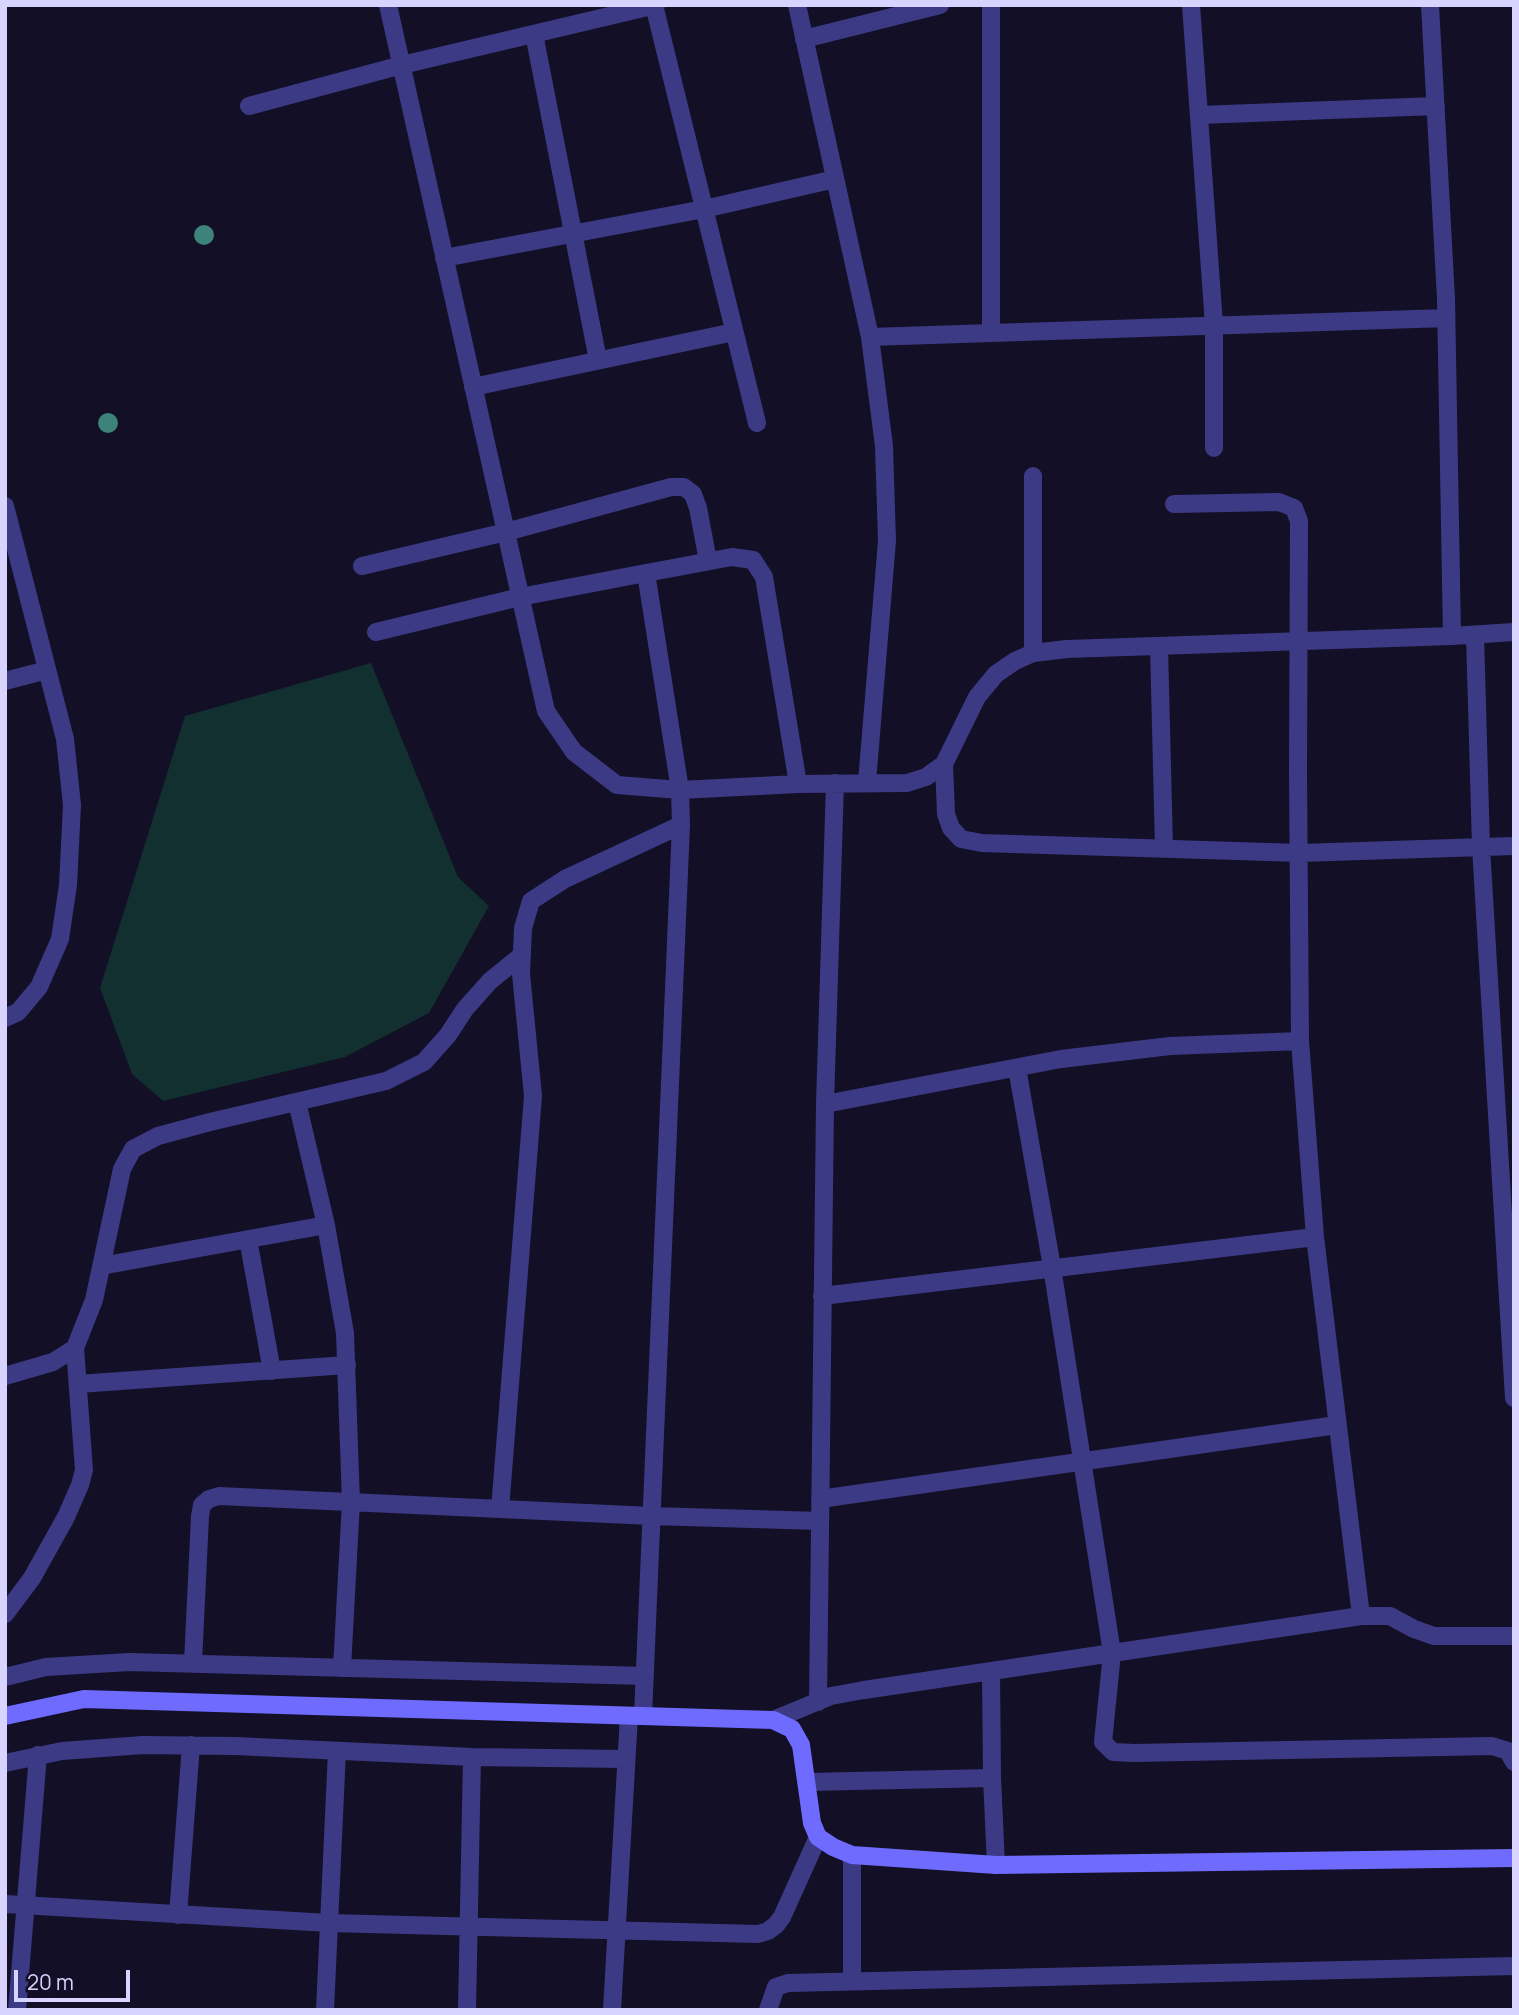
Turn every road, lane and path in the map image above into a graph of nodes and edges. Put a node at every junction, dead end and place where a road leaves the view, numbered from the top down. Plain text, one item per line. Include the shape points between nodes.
1 (388, 5) edge
2 (655, 5) edge
3 (797, 5) edge
4 (940, 5) edge
5 (991, 5) edge
6 (1191, 5) edge
7 (1430, 5) edge
8 (534, 34) junction
9 (804, 39) junction
10 (402, 65) junction
11 (249, 106) dead end
12 (1436, 106) junction
13 (1199, 115) junction
14 (835, 180) junction
15 (704, 209) junction
16 (573, 234) junction
17 (444, 258) junction
18 (1446, 318) junction
19 (1214, 325) junction
20 (734, 332) junction
21 (991, 332) junction
22 (870, 337) junction
23 (598, 360) junction
24 (473, 387) junction
25 (757, 424) dead end
26 (1214, 448) dead end
27 (1033, 476) dead end
28 (1174, 504) dead end
29 (5, 506) edge
30 (506, 532) junction
31 (708, 561) junction
32 (362, 566) dead end
33 (646, 573) junction
34 (520, 597) junction
35 (376, 632) dead end
36 (1514, 632) edge
37 (1475, 635) junction
38 (1451, 636) junction
39 (1298, 641) junction
40 (1159, 646) junction
41 (1033, 653) junction
42 (47, 670) junction
43 (5, 681) edge
44 (944, 764) junction
45 (867, 782) junction
46 (835, 783) junction
47 (798, 784) junction
48 (680, 790) junction
49 (681, 825) junction
50 (1514, 846) edge
51 (1481, 847) junction
52 (1164, 848) junction
53 (1300, 853) junction
54 (522, 955) junction
55 (5, 1018) edge
56 (1300, 1041) junction
57 (1017, 1068) junction
58 (297, 1102) junction
59 (825, 1104) junction
60 (326, 1225) junction
61 (1315, 1237) junction
62 (248, 1239) junction
63 (101, 1266) junction
64 (1052, 1267) junction
65 (822, 1296) junction
66 (75, 1348) junction
67 (347, 1365) junction
68 (272, 1371) junction
69 (5, 1376) edge
70 (78, 1384) junction
71 (1514, 1398) edge
72 (1337, 1425) junction
73 (1083, 1461) junction
74 (820, 1499) junction
75 (351, 1502) junction
76 (500, 1509) junction
77 (652, 1516) junction
78 (820, 1521) junction
79 (5, 1614) edge
80 (1361, 1616) junction
81 (1514, 1636) edge
82 (1112, 1653) junction
83 (192, 1663) junction
84 (342, 1668) junction
85 (991, 1671) junction
86 (5, 1676) edge
87 (645, 1676) junction
88 (818, 1702) junction
89 (5, 1716) edge
90 (636, 1716) junction
91 (773, 1720) junction
92 (191, 1745) junction
93 (337, 1751) junction
94 (38, 1755) junction
95 (472, 1757) junction
96 (626, 1759) junction
97 (1514, 1762) edge
98 (5, 1763) edge
99 (992, 1778) junction
100 (807, 1782) junction
101 (818, 1837) junction
102 (852, 1855) junction
103 (1514, 1858) edge
104 (996, 1865) junction
105 (5, 1904) edge
106 (26, 1906) junction
107 (178, 1915) junction
108 (329, 1923) junction
109 (469, 1927) junction
110 (616, 1931) junction
111 (1514, 1966) edge
112 (852, 1980) junction
113 (17, 2010) edge
114 (325, 2010) edge
115 (467, 2010) edge
116 (612, 2010) edge
117 (768, 2010) edge

1 - 10 street
2 - 8 street
2 - 15 street
3 - 9 street
4 - 9 street
5 - 21 street
6 - 13 street
7 - 12 street
8 - 10 street
8 - 16 street
9 - 14 street
10 - 11 street
10 - 17 street
12 - 13 street
12 - 18 street
13 - 19 street
14 - 15 street
14 - 22 street
15 - 16 street
15 - 20 street
16 - 17 street
16 - 23 street
17 - 24 street
18 - 19 street
18 - 38 street
19 - 21 street
19 - 26 street
20 - 23 street
20 - 25 street
21 - 22 street
22 - 45 street via 884,446 887,541
23 - 24 street
24 - 30 street
27 - 41 street
28 - 39 street via 1279,502 1294,508 1298,521
29 - 42 street
30 - 31 street via 684,486 698,508
30 - 32 street
30 - 34 street
31 - 33 street
31 - 47 street via 753,560 764,577
33 - 34 street
33 - 48 street
34 - 35 street
34 - 48 street via 546,711 574,751 617,785
36 - 37 street
37 - 38 street
37 - 51 street
38 - 39 street
39 - 40 street
39 - 53 street
40 - 41 street
40 - 52 street
41 - 44 street via 996,674 977,697
42 - 43 street
42 - 55 street via 65,739 71,792 68,885 60,939 39,987 18,1012
44 - 45 street via 926,777 906,783
44 - 52 street via 946,814 961,839
45 - 46 street
46 - 47 street
46 - 59 street
47 - 48 street
48 - 49 street
49 - 54 street via 565,879 531,901
49 - 77 street
50 - 51 street
51 - 53 street
51 - 71 street
52 - 53 street
53 - 56 street
54 - 58 street via 490,981 424,1062 386,1082
54 - 76 street via 533,1096
56 - 57 street via 1170,1046
56 - 61 street
57 - 59 street
57 - 64 street
58 - 60 street
58 - 63 street via 158,1136 133,1149 122,1169
59 - 65 street
60 - 62 street
60 - 67 street
61 - 64 street
61 - 72 street
62 - 63 street
62 - 68 street
63 - 66 street via 94,1300
64 - 65 street
64 - 73 street
65 - 74 street
66 - 69 street via 53,1362
66 - 70 street
67 - 68 street
67 - 75 street
68 - 70 street
70 - 79 street via 84,1470 80,1485 32,1578
72 - 73 street
72 - 80 street
73 - 74 street
73 - 82 street
74 - 78 street
75 - 76 street
75 - 83 street via 219,1496 202,1505
75 - 84 street
76 - 77 street
77 - 78 street
77 - 87 street
78 - 88 street
80 - 81 street via 1390,1616 1434,1636
80 - 82 street
82 - 85 street
82 - 97 street via 1103,1742 1113,1752 1492,1746 1508,1751
83 - 84 street
83 - 86 street via 46,1667
84 - 87 street
85 - 88 street via 864,1690
85 - 99 street
87 - 90 street
88 - 91 street
89 - 90 street via 84,1699
90 - 91 street
90 - 96 street
91 - 100 street via 792,1729 801,1745
92 - 93 street
92 - 94 street
92 - 107 street
93 - 95 street
93 - 108 street
94 - 98 street
94 - 106 street
95 - 96 street
95 - 109 street
96 - 110 street
99 - 100 street
99 - 104 street
100 - 101 street
101 - 102 street
101 - 110 street via 782,1917 768,1931
102 - 104 street
102 - 112 street
103 - 104 street
105 - 106 street
106 - 107 street
106 - 113 street
107 - 108 street
108 - 109 street
108 - 114 street
109 - 110 street
109 - 115 street
110 - 116 street
111 - 112 street
112 - 117 street via 776,1987

